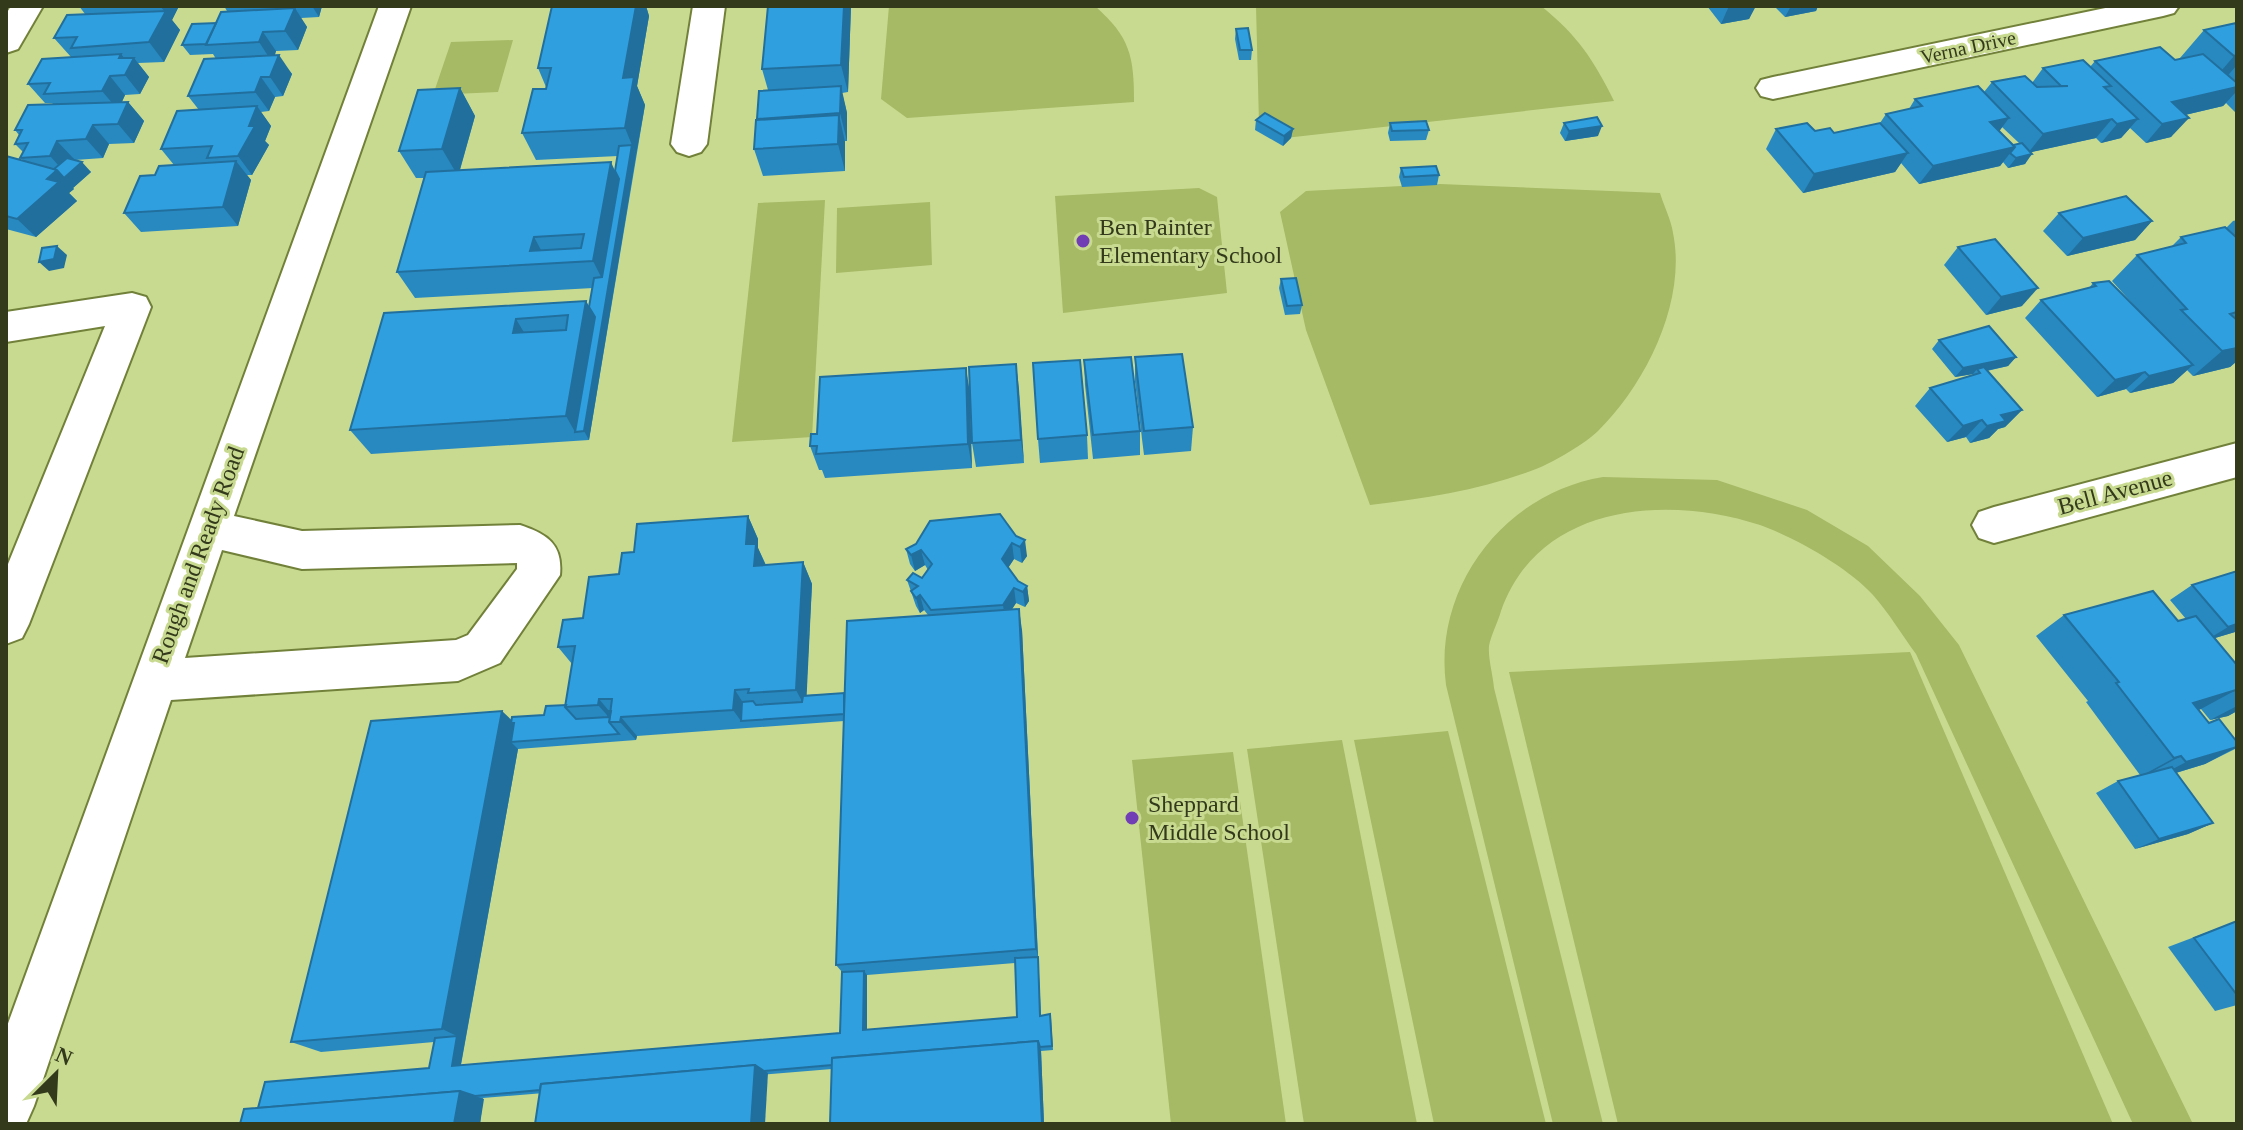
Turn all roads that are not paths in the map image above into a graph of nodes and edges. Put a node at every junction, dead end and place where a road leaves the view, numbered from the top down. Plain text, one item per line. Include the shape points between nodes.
1 (27, 6) edge
2 (709, 6) edge
3 (2163, 6) edge
4 (400, 7) edge
5 (6, 42) edge
6 (1773, 88) dead end
7 (689, 144) dead end
8 (6, 327) edge
9 (2237, 460) edge
10 (1994, 525) dead end
11 (208, 529) junction
12 (6, 624) edge
13 (154, 680) junction
14 (6, 1106) edge

1 - 5 street
2 - 7 street
3 - 6 street, Verna Drive
4 - 11 street, Rough and Ready Road
8 - 12 street via 132,307
9 - 10 street, Bell Avenue
11 - 13 street, Rough and Ready Road
11 - 13 street via 302,550 520,543 540,558 538,575 484,649 458,660
13 - 14 street, Rough and Ready Road

